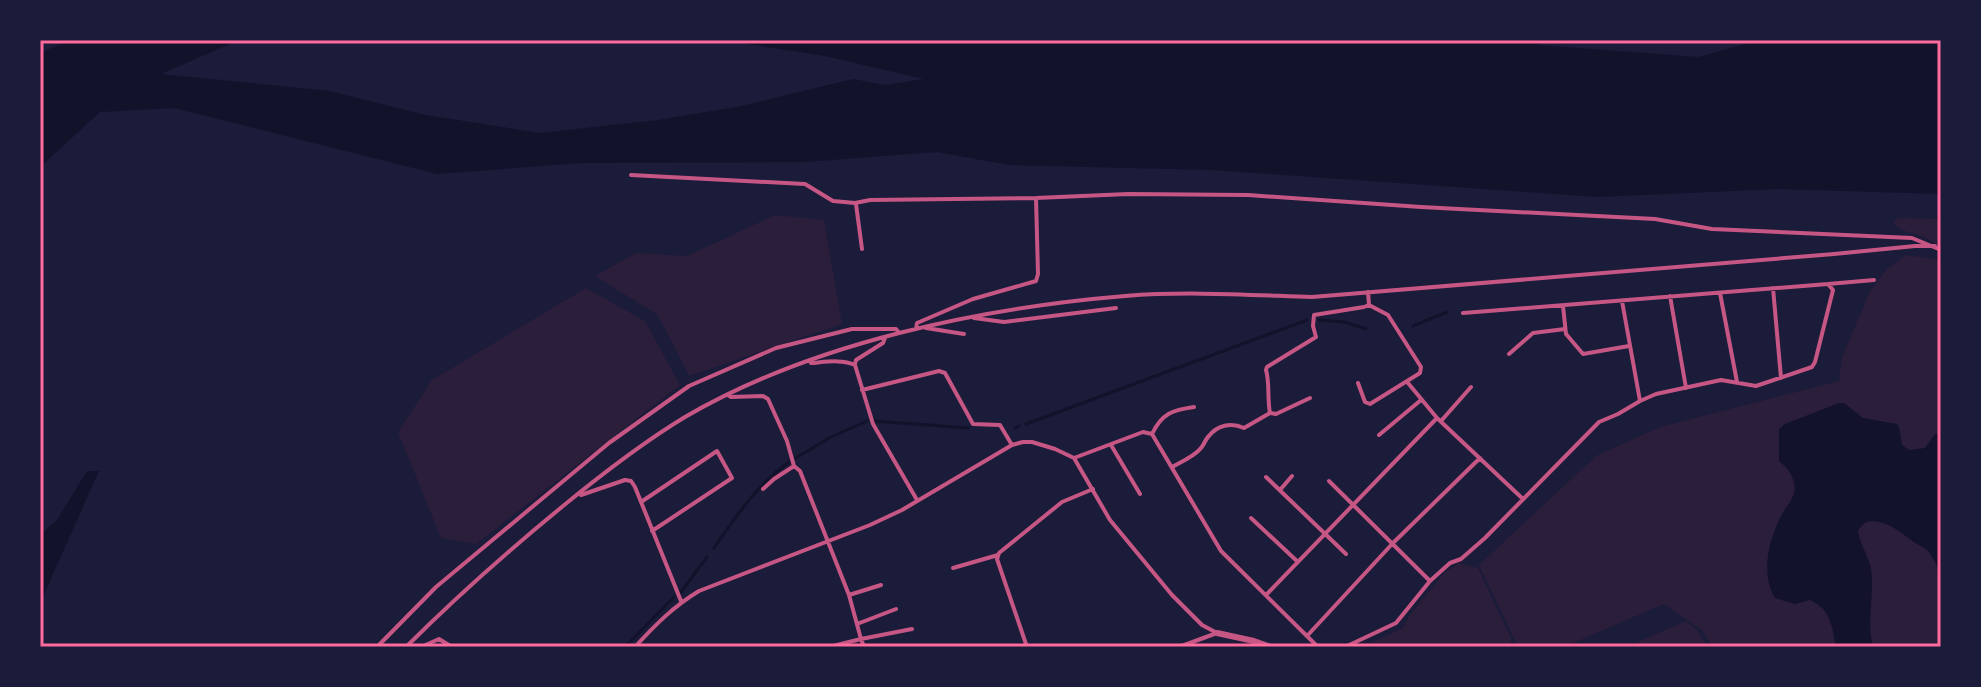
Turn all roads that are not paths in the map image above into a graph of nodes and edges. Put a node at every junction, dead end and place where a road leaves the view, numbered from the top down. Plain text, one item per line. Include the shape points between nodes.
1 (631, 175) dead end
2 (1036, 198) junction
3 (855, 203) junction
4 (1935, 246) junction
5 (862, 249) dead end
6 (1941, 250) edge
7 (1874, 280) dead end
8 (1828, 284) junction
9 (1773, 288) junction
10 (1368, 292) junction
11 (1720, 293) junction
12 (1670, 296) junction
13 (1621, 301) junction
14 (1369, 305) junction
15 (1563, 305) junction
16 (1116, 308) dead end
17 (1463, 313) dead end
18 (972, 317) junction
19 (924, 327) junction
20 (916, 329) junction
21 (1565, 329) junction
22 (899, 334) junction
23 (964, 334) dead end
24 (885, 338) junction
25 (1629, 346) junction
26 (1509, 354) dead end
27 (805, 363) junction
28 (855, 365) junction
29 (1781, 378) junction
30 (1408, 382) junction
31 (1737, 382) junction
32 (1358, 383) dead end
33 (1471, 387) dead end
34 (1686, 388) junction
35 (862, 390) junction
36 (727, 395) junction
37 (1310, 398) dead end
38 (1421, 400) junction
39 (1640, 401) junction
40 (1194, 407) dead end
41 (1270, 413) junction
42 (1439, 419) junction
43 (1152, 434) junction
44 (1379, 435) dead end
45 (1012, 445) junction
46 (1111, 445) junction
47 (1074, 458) junction
48 (1480, 458) junction
49 (794, 466) junction
50 (1172, 467) junction
51 (1292, 476) dead end
52 (1266, 477) dead end
53 (1329, 481) dead end
54 (763, 489) dead end
55 (1093, 489) junction
56 (1280, 490) junction
57 (1140, 494) dead end
58 (575, 497) junction
59 (1523, 499) junction
60 (917, 500) junction
61 (641, 502) junction
62 (1353, 504) junction
63 (1251, 518) dead end
64 (652, 531) junction
65 (1326, 533) junction
66 (827, 542) junction
67 (1393, 543) junction
68 (1346, 554) dead end
69 (998, 555) junction
70 (1298, 562) junction
71 (953, 568) dead end
72 (1430, 581) junction
73 (881, 585) dead end
74 (849, 595) junction
75 (1266, 595) junction
76 (681, 602) junction
77 (896, 609) dead end
78 (857, 624) junction
79 (912, 629) dead end
80 (1217, 633) junction
81 (1307, 636) junction
82 (861, 639) junction
83 (377, 647) edge
84 (406, 647) edge
85 (421, 647) edge
86 (452, 647) edge
87 (635, 647) edge
88 (829, 647) edge
89 (864, 647) edge
90 (1027, 647) edge
91 (1179, 647) edge
92 (1271, 647) edge
93 (1318, 647) edge
94 (1345, 647) edge

1 - 3 street via 805,184 833,201
2 - 3 street
2 - 4 street via 1248,195 1912,238
2 - 20 street via 1036,281 973,299 917,323
3 - 5 street
4 - 6 street
4 - 10 street
7 - 8 street
8 - 9 street
8 - 29 street via 1833,290 1815,362
9 - 11 street
9 - 29 street
10 - 14 street
10 - 18 street via 1312,297 1127,296
11 - 12 street
11 - 31 street
12 - 13 street
12 - 34 street
13 - 15 street
13 - 25 street
14 - 30 street via 1388,315 1421,367
14 - 41 street via 1314,315 1316,337 1267,367
15 - 17 street
15 - 21 street
16 - 18 street via 1004,322
18 - 19 street
19 - 20 street
19 - 23 street
20 - 22 street
21 - 25 street via 1583,354
21 - 26 street via 1533,333
22 - 24 street
22 - 83 street via 896,329 852,329 776,348 689,386 609,443 436,587
24 - 27 street
24 - 28 street
25 - 39 street
27 - 28 street
27 - 36 street
28 - 35 street
29 - 31 street via 1756,386
30 - 32 street via 1370,404
30 - 38 street
31 - 34 street
33 - 42 street
34 - 39 street
35 - 45 street via 945,373 973,424 1000,425
35 - 60 street via 873,424
36 - 49 street via 768,399
36 - 58 street via 653,438
37 - 41 street
38 - 42 street
38 - 44 street
39 - 59 street via 1599,422
40 - 43 street via 1162,418
41 - 50 street via 1244,428 1232,424 1212,432 1202,448
42 - 48 street
42 - 62 street
43 - 46 street via 1143,432
43 - 50 street
45 - 47 street via 1032,442
45 - 60 street
46 - 47 street
46 - 57 street
47 - 55 street
48 - 59 street
48 - 67 street
49 - 54 street
49 - 66 street
50 - 75 street via 1215,543
51 - 56 street
52 - 56 street
53 - 62 street
55 - 69 street via 1062,502
55 - 80 street via 1110,520 1172,595
56 - 65 street
58 - 61 street via 625,480 631,481
58 - 84 street via 474,581
59 - 72 street via 1485,538
60 - 66 street
61 - 64 street
61 - 64 street via 717,451 732,478
62 - 65 street
62 - 67 street
63 - 70 street
64 - 76 street
65 - 68 street
65 - 70 street
66 - 74 street
66 - 76 street
67 - 72 street
67 - 81 street
69 - 71 street
69 - 90 street
70 - 75 street
72 - 94 street via 1396,623
73 - 74 street
74 - 78 street
75 - 81 street
76 - 87 street
77 - 78 street
78 - 82 street
79 - 82 street
80 - 91 street
80 - 92 street
81 - 93 street
82 - 88 street
82 - 89 street
85 - 86 street via 439,639

